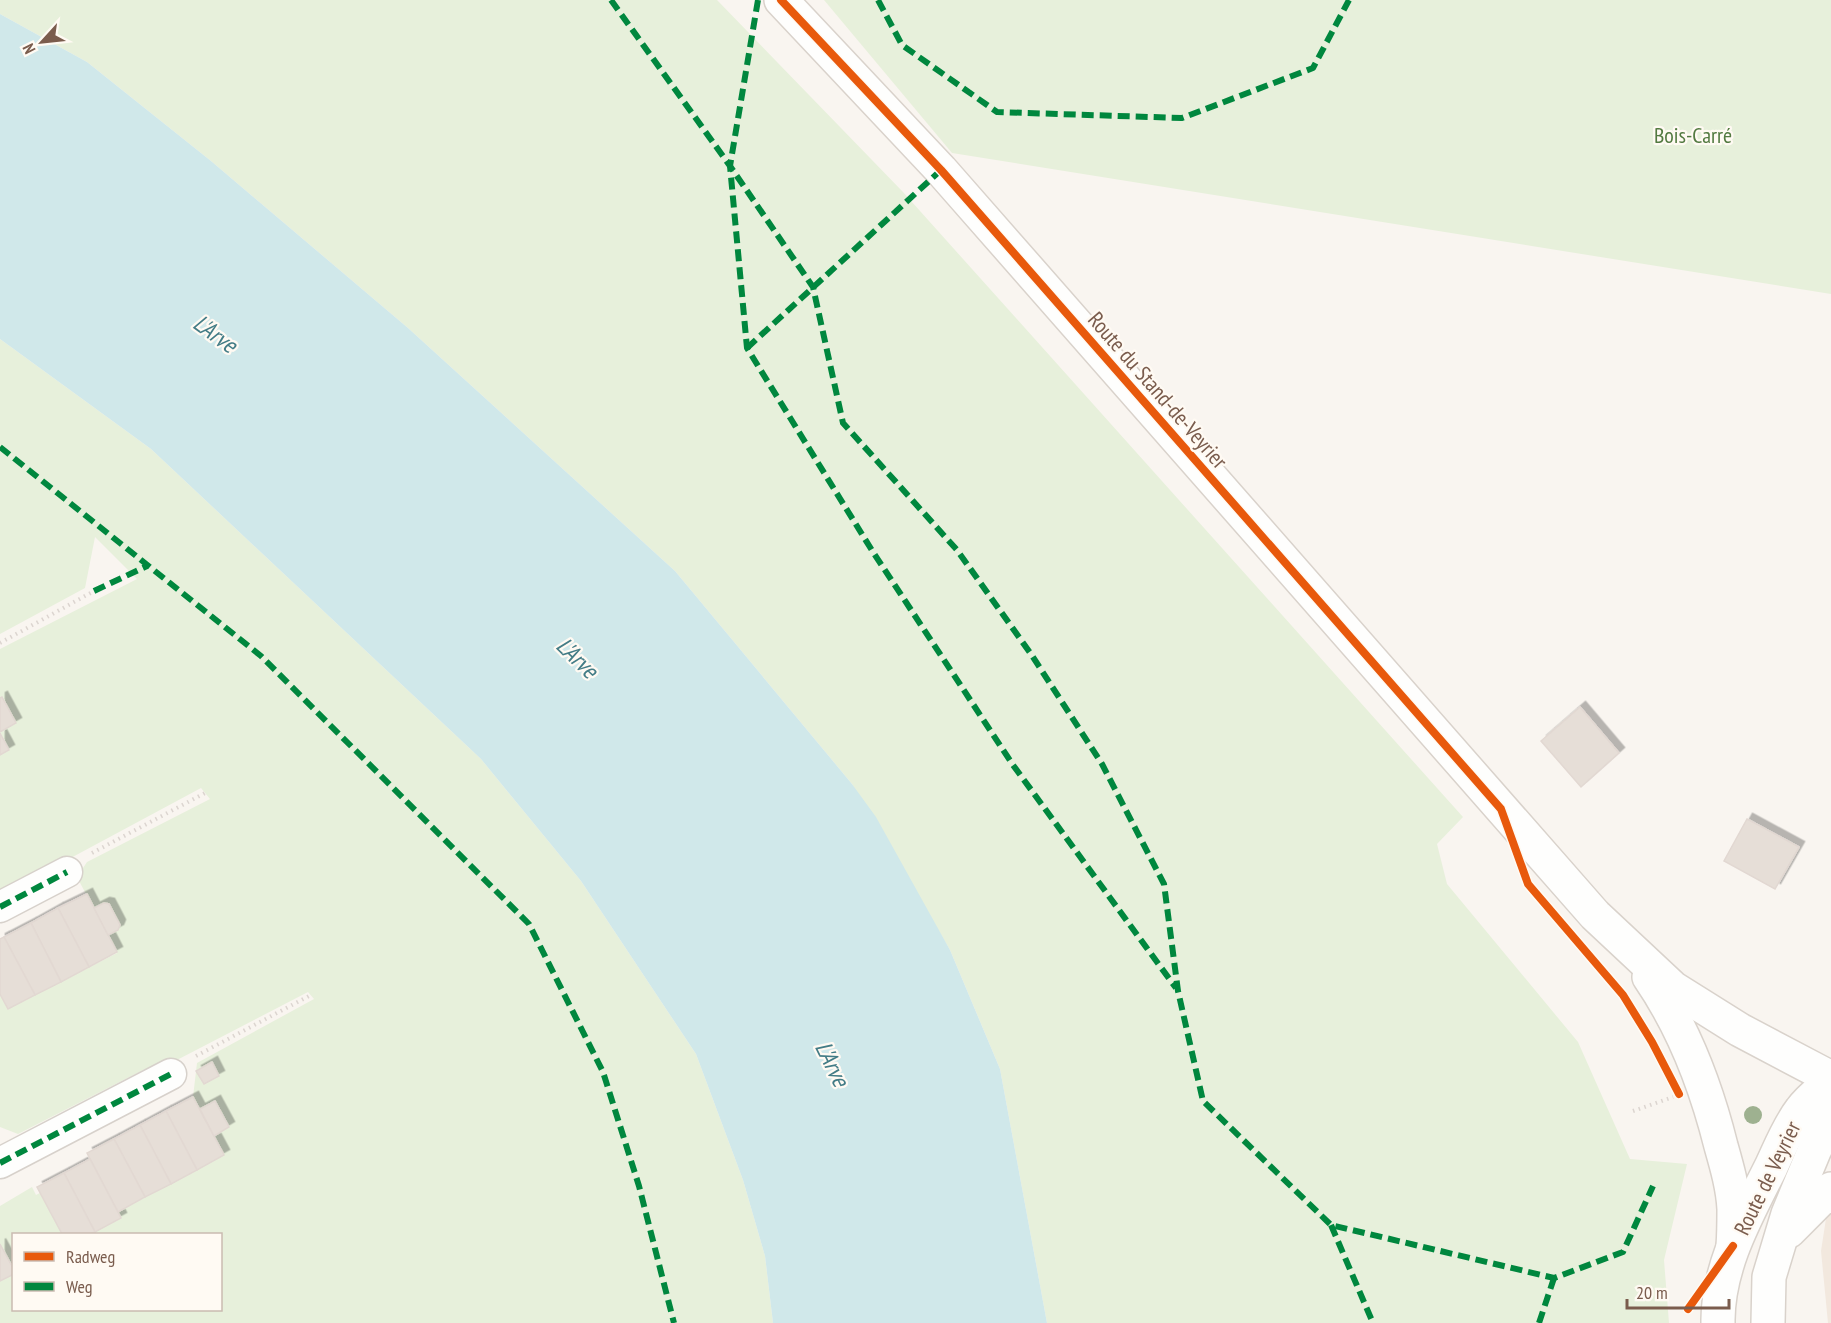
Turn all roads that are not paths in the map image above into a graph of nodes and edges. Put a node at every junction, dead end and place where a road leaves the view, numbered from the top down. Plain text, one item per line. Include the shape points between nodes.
1 (781, 0) edge
2 (67, 872) road end
3 (0, 907) edge
4 (1631, 951) junction
5 (171, 1074) road end
6 (1831, 1080) edge
7 (1831, 1095) edge
8 (0, 1163) edge
9 (1831, 1189) edge
10 (1781, 1239) junction
11 (1734, 1246) junction
12 (1718, 1323) edge
13 (1768, 1323) edge

1 - 4 main road, Route du Stand-de-Veyrier via 941,170 1524,835
2 - 3 street
4 - 6 main road, Route du Stand-de-Veyrier via 1669,985 1705,1009
4 - 11 main road via 1672,1014 1704,1087 1728,1172 1734,1208
5 - 8 street
6 - 11 main road, Route de Veyrier via 1792,1122
7 - 10 main road, Route de Veyrier via 1827,1126
9 - 10 main road
10 - 13 main road, Route de Veyrier via 1769,1277
11 - 12 main road, Route de Veyrier via 1723,1279

